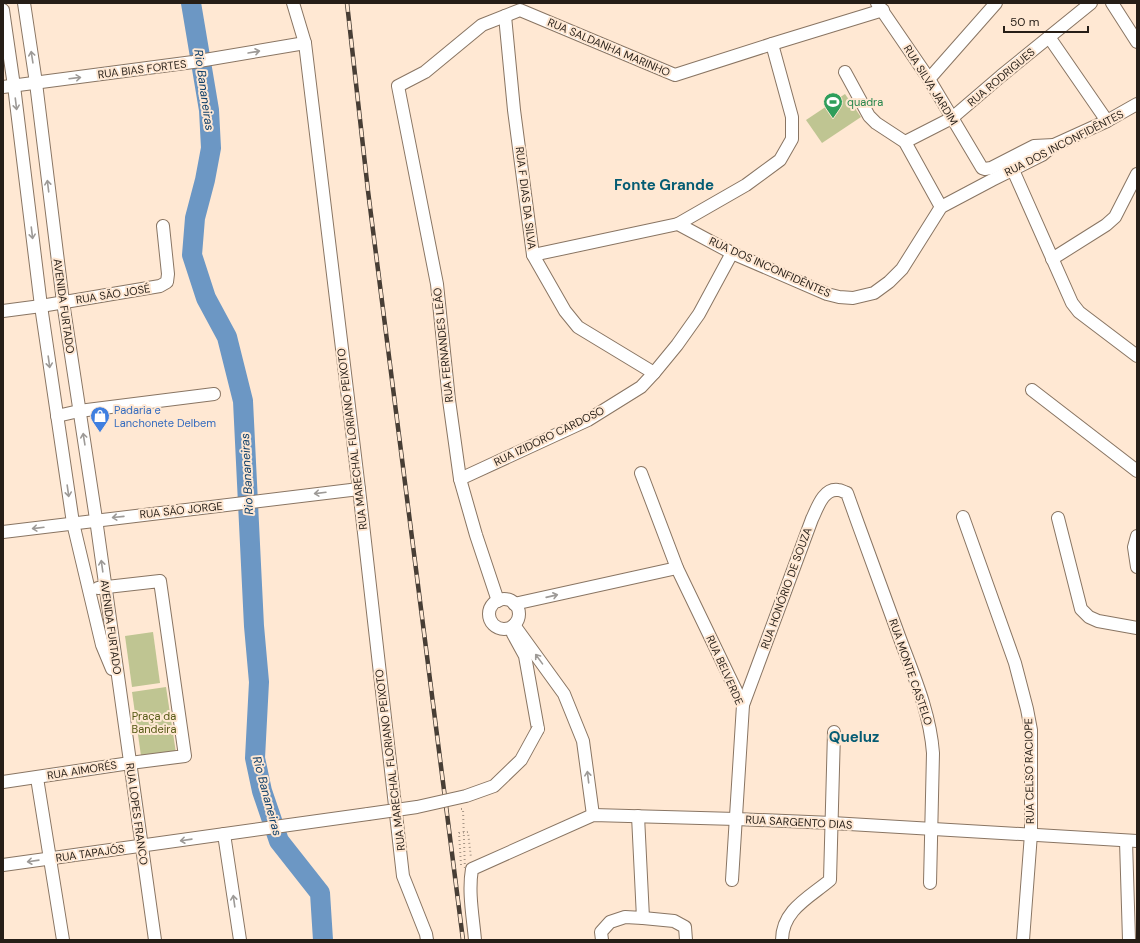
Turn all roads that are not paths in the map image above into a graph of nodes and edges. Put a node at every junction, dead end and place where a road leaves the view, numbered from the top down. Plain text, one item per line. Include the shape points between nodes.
1 (24, 3) edge
2 (293, 3) edge
3 (996, 3) edge
4 (1091, 3) edge
5 (1112, 3) edge
6 (521, 6) edge
7 (880, 7) edge
8 (3, 10) edge
9 (505, 16) junction
10 (1049, 37) junction
11 (1137, 42) edge
12 (305, 43) junction
13 (772, 44) junction
14 (845, 72) dead end
15 (929, 79) junction
16 (36, 83) junction
17 (8, 86) edge
18 (398, 86) joint
19 (1137, 104) edge
20 (952, 118) junction
21 (1107, 121) junction
22 (905, 142) junction
23 (1054, 145) junction
24 (1013, 170) junction
25 (1137, 174) edge
26 (941, 207) junction
27 (678, 224) junction
28 (163, 226) dead end
29 (732, 253) junction
30 (533, 256) junction
31 (1052, 259) junction
32 (63, 302) junction
33 (41, 306) junction
34 (3, 311) edge
35 (1137, 356) edge
36 (654, 373) junction
37 (1032, 390) dead end
38 (214, 394) dead end
39 (79, 411) junction
40 (57, 416) junction
41 (1137, 471) edge
42 (641, 473) dead end
43 (460, 479) junction
44 (359, 489) junction
45 (847, 493) joint
46 (963, 516) dead end
47 (1058, 518) dead end
48 (96, 520) junction
49 (73, 523) junction
50 (3, 532) edge
51 (1137, 536) edge
52 (1137, 567) edge
53 (677, 568) junction
54 (105, 587) junction
55 (89, 590) junction
56 (498, 601) junction
57 (514, 604) junction
58 (512, 627) junction
59 (1137, 628) edge
60 (119, 687) junction
61 (743, 705) junction
62 (834, 732) dead end
63 (130, 763) junction
64 (37, 778) junction
65 (3, 782) edge
66 (593, 815) junction
67 (638, 816) junction
68 (736, 819) junction
69 (832, 823) junction
70 (932, 828) junction
71 (224, 834) junction
72 (1031, 834) junction
73 (1132, 841) edge
74 (141, 846) junction
75 (50, 859) junction
76 (3, 866) edge
77 (732, 880) dead end
78 (930, 883) dead end
79 (643, 918) junction
80 (63, 940) edge
81 (155, 940) edge
82 (240, 940) edge
83 (427, 940) edge
84 (475, 940) edge
85 (602, 940) edge
86 (686, 940) edge
87 (782, 940) edge
88 (1023, 940) edge
89 (1130, 940) edge

16 -> 1 street, AVENIDA FURTADO
2 - 12 street, RUA MARECHAL FLORIANO PEIXOTO
3 - 15 street
4 - 10 street, RUA RODRIGUES
5 - 11 street
6 - 9 street, RUA SALDANHA MARINHO
6 - 13 street, RUA SALDANHA MARINHO via 675,75
7 - 13 street, RUA SALDANHA MARINHO
7 - 15 street, RUA SILVA JARDIM
8 - 17 street, AVENIDA FURTADO
9 - 18 street, RUA SALDANHA MARINHO via 482,25 426,72
9 - 30 street, RUA F DIAS DA SILVA
10 - 20 street, RUA RODRIGUES
10 - 21 street
16 -> 12 street, RUA BIAS FORTES via 192,62
12 - 44 street, RUA MARECHAL FLORIANO PEIXOTO
13 - 27 street via 792,117 792,139 780,160 746,185
14 - 22 street via 872,120
15 - 20 street, RUA SILVA JARDIM
16 - 17 street, RUA BIAS FORTES
32 -> 16 street, AVENIDA FURTADO
17 -> 33 street, AVENIDA FURTADO
18 - 43 street, RUA FERNANDES LEÃO via 437,284
19 - 21 street, RUA DOS INCONFIDÊNTES
20 - 22 street, RUA RODRIGUES
20 - 23 street, RUA SILVA JARDIM via 985,169 1034,146
21 - 23 street, RUA DOS INCONFIDÊNTES
22 - 26 street
23 - 24 street, RUA DOS INCONFIDÊNTES via 1042,155
24 - 26 street, RUA DOS INCONFIDÊNTES
24 - 31 street
25 - 31 street via 1114,217 1106,225
26 - 29 street, RUA DOS INCONFIDÊNTES via 902,269 882,288 864,296 853,298 827,294
27 - 29 street, RUA DOS INCONFIDÊNTES
27 - 30 street
28 - 32 street, RUA SÃO JOSÉ via 167,282 160,286
29 - 36 street, RUA IZIDORO CARDOSO via 699,314
30 - 36 street, RUA F DIAS DA SILVA via 565,311 578,327
31 - 35 street via 1072,303 1079,312
32 - 33 street, RUA SÃO JOSÉ
32 - 39 street, AVENIDA FURTADO
33 - 34 street, RUA SÃO JOSÉ
33 -> 40 street, AVENIDA FURTADO
36 - 43 street, RUA IZIDORO CARDOSO via 641,387 588,420
37 - 41 street
38 - 39 street
39 - 40 street
48 -> 39 street, AVENIDA FURTADO
40 -> 49 street, AVENIDA FURTADO
42 - 53 street, RUA BELVERDE
43 - 56 street, RUA FERNANDES LEÃO
44 -> 48 street, RUA SÃO JORGE
44 - 83 street, RUA MARECHAL FLORIANO PEIXOTO via 403,876
45 - 61 street, RUA HONÓRIO DE SOUZA via 838,490 824,496 812,519
45 - 70 street, RUA MONTE CASTELO via 908,658 932,735
46 - 72 street, RUA CELSO RACIOPE via 1015,663 1027,709 1031,730
47 - 59 street via 1081,609 1089,617
48 - 49 street, RUA SÃO JORGE
54 -> 48 street, AVENIDA FURTADO
49 -> 50 street, RUA SÃO JORGE
49 - 55 street, AVENIDA FURTADO
51 - 52 street via 1134,547
57 -> 53 street
53 - 61 street, RUA BELVERDE
54 - 55 street
54 - 60 street, AVENIDA FURTADO
54 - 63 street, RUA AIMORÉS via 160,581 184,756
55 - 60 street, AVENIDA FURTADO via 102,645
56 - 57 street via 510,601
56 - 58 street via 490,609 490,620 498,628
57 - 58 street via 518,609 518,620
66 -> 58 street via 583,741 564,694
58 - 71 street, RUA TAPAJÓS, bridge via 525,656 538,729 521,760 494,786 466,796 418,807
60 - 63 street, RUA LOPES FRANCO
61 - 68 street, RUA BELVERDE
62 - 69 street
63 - 64 street, RUA AIMORÉS
63 - 74 street, RUA LOPES FRANCO
64 - 65 street, RUA AIMORÉS
64 - 75 street
66 - 67 street, RUA SARGENTO DIAS
66 - 84 street, RUA SARGENTO DIAS via 469,870
67 - 68 street, RUA SARGENTO DIAS
67 - 79 street
68 - 69 street, RUA SARGENTO DIAS
68 - 77 street, RUA BELVERDE
69 - 70 street, RUA SARGENTO DIAS
69 - 87 street via 830,880 797,906 786,919
70 - 72 street, RUA SARGENTO DIAS
70 - 78 street, RUA MONTE CASTELO
71 -> 74 street, RUA TAPAJÓS
82 -> 71 street
72 - 73 street, RUA SARGENTO DIAS
72 - 88 street, RUA CELSO RACIOPE
73 - 89 street
74 - 75 street, RUA TAPAJÓS
74 - 81 street, RUA LOPES FRANCO
75 -> 76 street, RUA TAPAJÓS
75 - 80 street
79 - 85 street via 625,917 610,922 601,932
79 - 86 street via 674,921 685,927

